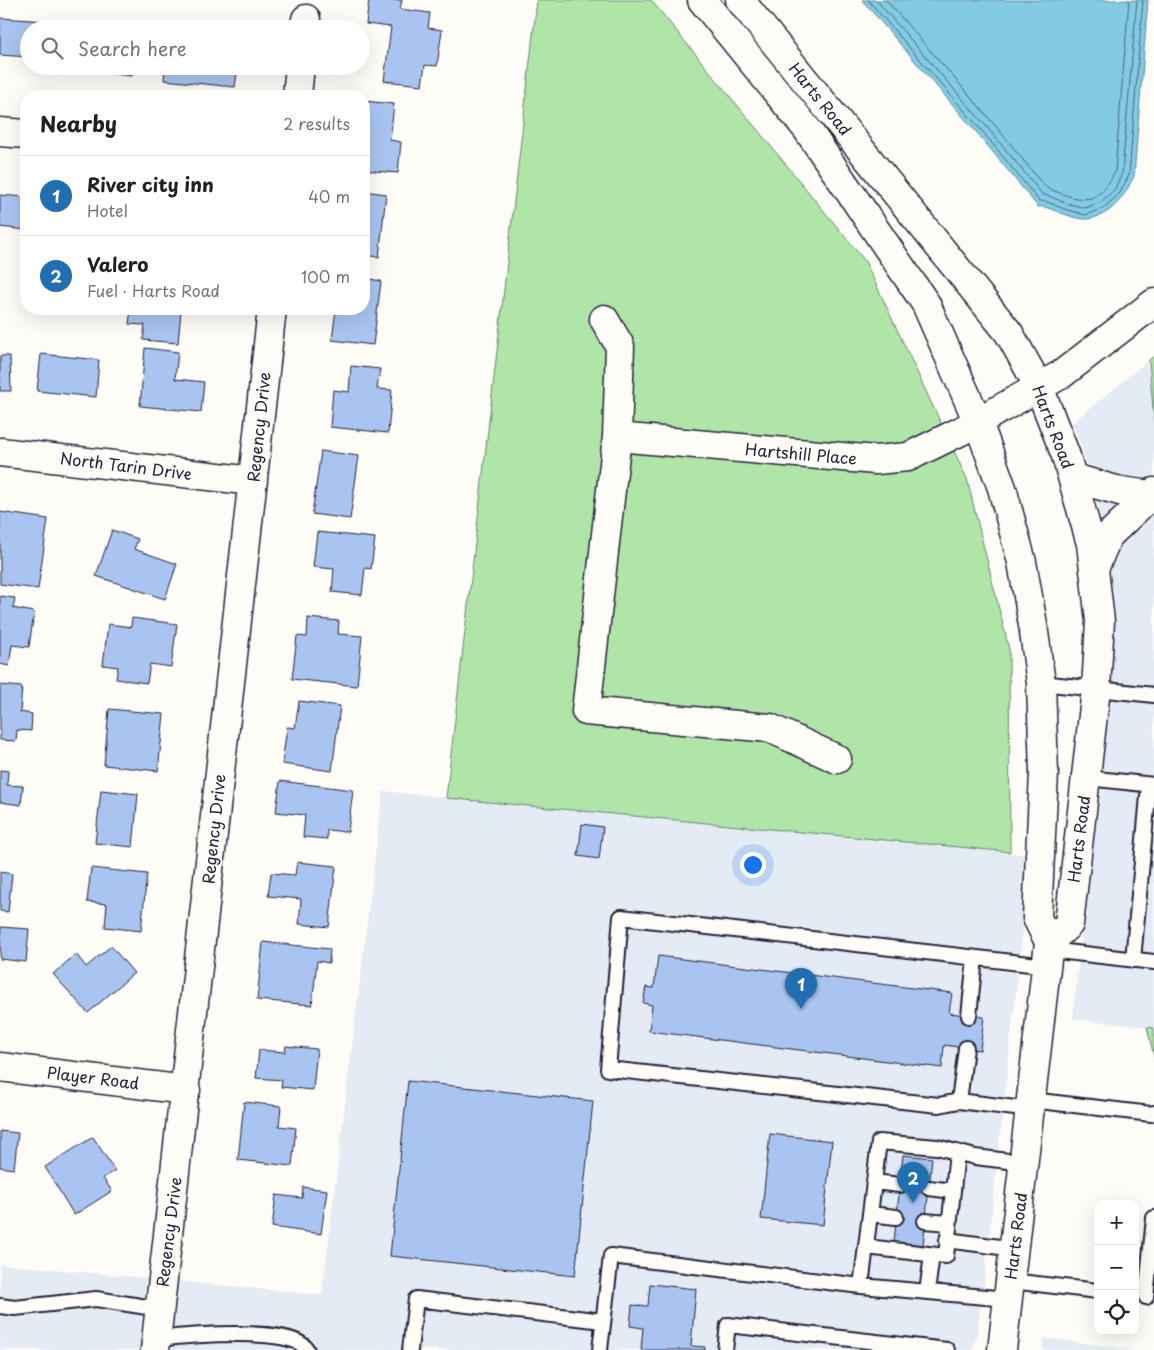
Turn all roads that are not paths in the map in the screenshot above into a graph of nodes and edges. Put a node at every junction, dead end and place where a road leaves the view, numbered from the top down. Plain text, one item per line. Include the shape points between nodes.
1 (702, 0) edge
2 (740, 0) edge
3 (778, 48) junction
4 (754, 64) junction
5 (299, 75) edge
6 (298, 90) edge
7 (0, 132) edge
8 (20, 134) edge
9 (1154, 303) edge
10 (271, 315) edge
11 (604, 319) dead end
12 (1039, 387) junction
13 (978, 422) junction
14 (617, 437) junction
15 (0, 452) edge
16 (1073, 478) junction
17 (253, 481) junction
18 (1153, 494) edge
19 (1094, 569) junction
20 (1041, 683) junction
21 (1096, 689) junction
22 (1154, 695) edge
23 (837, 759) dead end
24 (1087, 778) junction
25 (1151, 785) edge
26 (1048, 953) junction
27 (975, 958) junction
28 (1133, 960) junction
29 (1154, 962) edge
30 (969, 1016) dead end
31 (966, 1048) dead end
32 (0, 1067) edge
33 (186, 1090) junction
34 (959, 1101) junction
35 (1031, 1105) junction
36 (1154, 1113) edge
37 (956, 1153) junction
38 (1025, 1163) junction
39 (874, 1182) junction
40 (900, 1185) dead end
41 (929, 1188) dead end
42 (952, 1191) junction
43 (870, 1214) junction
44 (896, 1218) dead end
45 (1154, 1218) edge
46 (925, 1221) dead end
47 (949, 1224) junction
48 (947, 1240) junction
49 (866, 1248) junction
50 (1015, 1249) junction
51 (932, 1255) junction
52 (862, 1286) junction
53 (1010, 1290) junction
54 (1094, 1291) edge
55 (927, 1292) junction
56 (1145, 1297) edge
57 (0, 1306) edge
58 (160, 1309) junction
59 (604, 1321) junction
60 (156, 1345) edge
61 (307, 1350) edge
62 (410, 1350) edge
63 (600, 1350) edge
64 (725, 1350) edge
65 (947, 1350) edge
66 (1002, 1350) edge

1 - 4 street, Harts Road
2 - 3 street, Harts Road
3 - 4 street
3 - 12 street, Harts Road via 1008,333
4 - 13 street, Harts Road via 807,129 926,304
5 - 6 street
7 - 8 street
9 - 12 street, Hartshill Place via 1062,374
10 - 17 street, Regency Drive
11 - 14 street via 620,346
12 - 13 street, Hartshill Place
12 - 16 street, Harts Road
13 - 14 street, Hartshill Place via 908,457 876,460
13 - 20 street, Harts Road via 1002,488 1022,562
14 - 23 street via 586,711 770,728
15 - 17 street, North Tarin Drive
16 - 18 street via 1120,491
16 - 19 street, Harts Road via 1091,544
17 - 33 street, Regency Drive
18 - 19 street via 1108,536
19 - 21 street, Harts Road via 1100,621
20 - 21 lane
20 - 26 street, Harts Road via 1044,772 1037,918
21 - 22 lane
21 - 24 street, Harts Road
24 - 25 lane
24 - 26 street, Harts Road via 1069,924
25 - 28 lane
26 - 27 lane
26 - 28 lane
26 - 35 street, Harts Road
27 - 30 lane
27 - 34 lane via 621,917 608,1069 939,1105
28 - 29 lane
31 - 34 lane
32 - 33 street, Player Road
33 - 58 street, Regency Drive
34 - 35 lane
35 - 36 lane
35 - 38 street, Harts Road
37 - 38 lane
37 - 39 lane via 937,1147 880,1142
37 - 42 lane
38 - 50 street, Harts Road
39 - 40 lane
39 - 43 lane
41 - 42 lane
42 - 47 lane
43 - 44 lane
43 - 49 lane
45 - 56 lane
46 - 47 lane
47 - 48 lane
48 - 50 lane
48 - 51 lane via 946,1256
49 - 51 lane
49 - 52 lane
50 - 53 street, Harts Road
51 - 55 lane
52 - 55 lane
52 - 59 lane via 612,1256
53 - 54 lane
53 - 55 lane
53 - 66 street, Harts Road
57 - 58 lane via 15,1308 96,1299
58 - 60 street, Regency Drive
59 - 62 lane via 416,1299
59 - 63 lane
60 - 61 lane via 204,1334 247,1334 293,1339
64 - 65 lane via 728,1325

